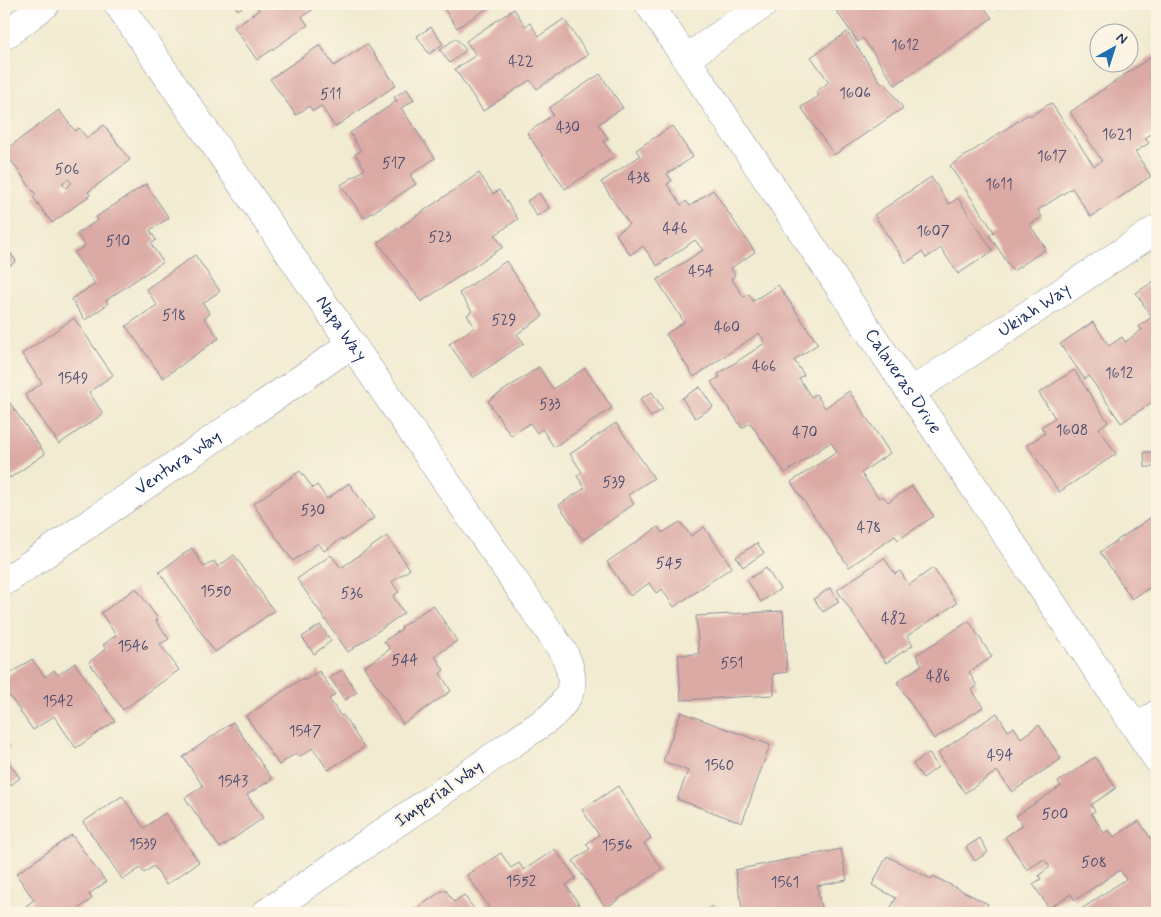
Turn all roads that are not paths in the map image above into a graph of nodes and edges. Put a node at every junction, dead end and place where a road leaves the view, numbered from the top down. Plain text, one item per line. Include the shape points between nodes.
1 (46, 4) edge
2 (118, 4) edge
3 (649, 4) edge
4 (764, 4) edge
5 (4, 36) edge
6 (687, 58) junction
7 (1157, 228) edge
8 (352, 344) junction
9 (912, 392) junction
10 (4, 582) edge
11 (564, 653) joint
12 (1147, 721) edge
13 (1157, 759) edge
14 (266, 913) edge

1 - 5 street
2 - 8 street, Napa Way
3 - 6 street, Calaveras Drive
4 - 6 street
6 - 9 street, Calaveras Drive
7 - 9 street, Ukiah Way
8 - 10 street, Ventura Way
8 - 11 street, Napa Way
9 - 12 street, Calaveras Drive
11 - 14 street, Imperial Way via 573,679 572,690 548,719
12 - 13 street, Calaveras Drive

